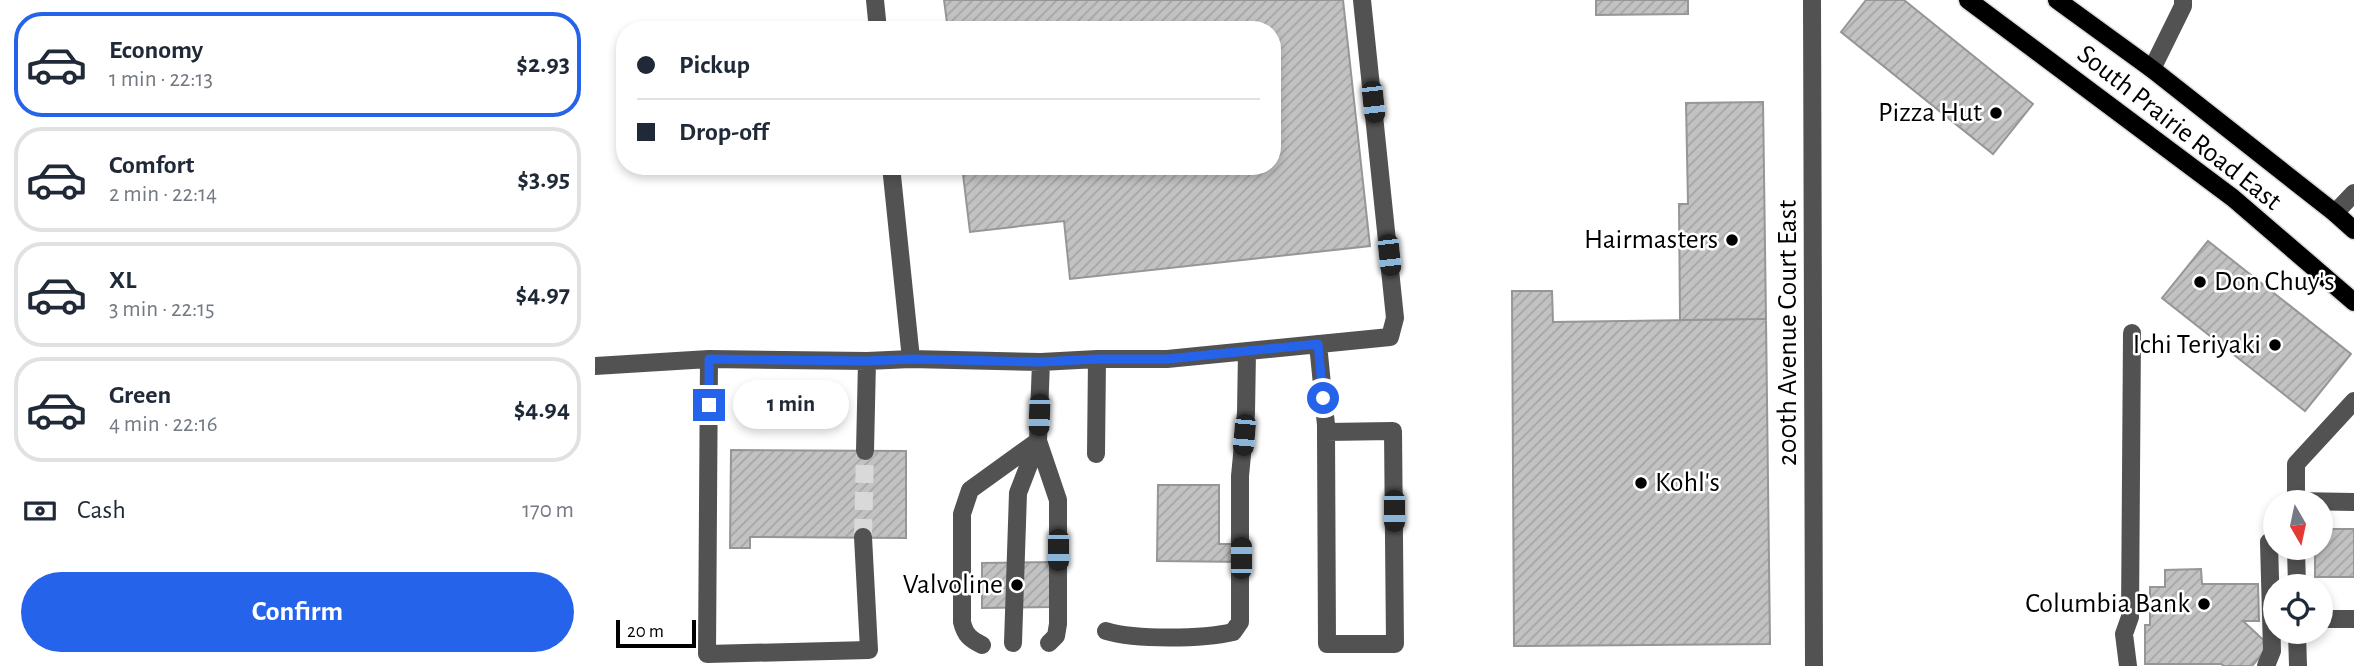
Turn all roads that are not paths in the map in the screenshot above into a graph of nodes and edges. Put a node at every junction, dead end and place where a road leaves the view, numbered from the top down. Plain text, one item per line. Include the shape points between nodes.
1 (875, 0) edge
2 (1362, 0) edge
3 (1812, 0) edge
4 (1968, 0) edge
5 (2057, 0) edge
6 (2183, 0) edge
7 (877, 21) edge
8 (2152, 69) junction
9 (892, 175) edge
10 (2354, 193) edge
11 (2335, 213) junction
12 (2354, 230) edge
13 (2354, 302) edge
14 (2133, 333) dead end
15 (1318, 344) junction
16 (1247, 351) junction
17 (709, 359) junction
18 (911, 359) junction
19 (1097, 359) junction
20 (867, 361) junction
21 (1041, 362) junction
22 (595, 366) edge
23 (2354, 401) edge
24 (1326, 432) junction
25 (1038, 441) junction
26 (865, 451) tunnel mouth
27 (1096, 454) dead end
28 (2296, 490) edge
29 (2333, 502) edge
30 (2354, 502) edge
31 (863, 537) tunnel mouth
32 (2269, 560) edge
33 (2333, 619) edge
34 (2354, 619) edge
35 (1106, 631) dead end
36 (1013, 643) dead end
37 (1049, 643) dead end
38 (2297, 644) edge
39 (982, 645) dead end
40 (1814, 666) edge
41 (2127, 666) edge
42 (2266, 666) edge
43 (2298, 666) edge

1 - 7 street
2 - 15 street via 1395,318 1390,337
3 - 40 street, 200th Avenue Court East
4 - 13 main road, South Prairie Road East via 2234,198
5 - 8 main road, South Prairie Road East
6 - 8 street
8 - 11 main road, South Prairie Road East
9 - 18 street
10 - 11 street
11 - 12 main road, South Prairie Road East
14 - 41 street via 2130,617 2124,634
15 - 16 street
15 - 24 street
16 - 19 street via 1167,359
16 - 35 street via 1240,476 1240,622 1233,632 1218,636 1136,637
17 - 20 street
17 - 22 street
17 - 31 street via 707,654 869,650
18 - 20 street
18 - 21 street
19 - 21 street
19 - 27 street
20 - 26 street
21 - 25 street
23 - 28 street via 2296,464
24 - 24 street via 1327,644 1395,644 1394,431
25 - 36 street via 1018,493
25 - 37 street via 1058,500 1058,624
25 - 39 street via 970,490 962,514 962,622 965,633
29 - 30 street
32 - 42 street via 2272,652
33 - 34 street
38 - 43 street

